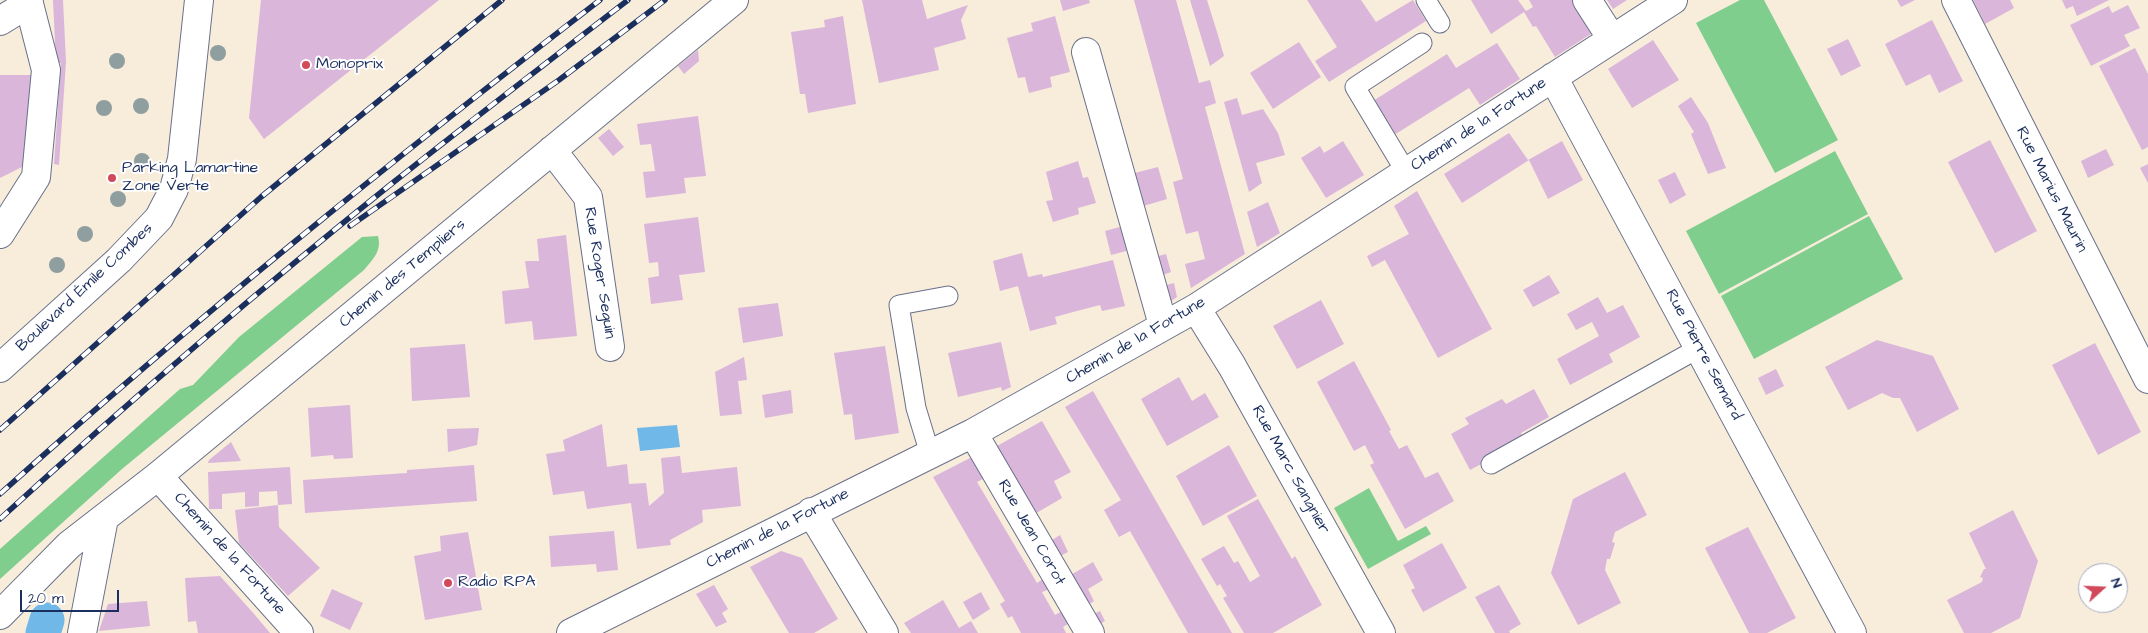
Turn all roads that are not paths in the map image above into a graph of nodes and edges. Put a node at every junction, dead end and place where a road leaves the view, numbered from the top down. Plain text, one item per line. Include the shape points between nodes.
1 (199, 0) edge
2 (734, 0) edge
3 (1426, 0) edge
4 (1587, 0) edge
5 (1673, 0) edge
6 (1956, 0) edge
7 (28, 1) edge
8 (0, 21) edge
9 (1440, 23) dead end
10 (1612, 39) junction
11 (1422, 43) dead end
12 (1086, 52) dead end
13 (1553, 77) junction
14 (552, 150) junction
15 (1406, 172) junction
16 (0, 234) edge
17 (948, 296) dead end
18 (1196, 308) junction
19 (1163, 325) junction
20 (610, 348) dead end
21 (1699, 348) junction
22 (2, 362) edge
23 (2148, 379) edge
24 (973, 433) junction
25 (930, 454) junction
26 (1491, 464) dead end
27 (158, 476) junction
28 (811, 512) junction
29 (104, 518) junction
30 (0, 614) edge
31 (82, 633) edge
32 (300, 633) edge
33 (571, 633) edge
34 (884, 633) edge
35 (1090, 633) edge
36 (1380, 633) edge
37 (1852, 633) edge

1 - 22 street, Boulevard Émile Combes via 182,159 174,189 159,218 120,260
2 - 14 street, Chemin des Templiers
3 - 9 lane
4 - 10 street
5 - 10 street, Chemin de la Fortune
6 - 23 street, Rue Marius Maurin
7 - 8 street
7 - 16 street via 46,70 36,177
10 - 13 street, Chemin de la Fortune
11 - 15 lane via 1355,87
12 - 19 street
13 - 15 street, Chemin de la Fortune
13 - 21 street, Rue Pierre Semard
14 - 20 street, Rue Roger Seguin via 588,197
14 - 27 street, Chemin des Templiers
15 - 18 street, Chemin de la Fortune
17 - 25 lane via 899,305 916,408
18 - 19 street, Chemin de la Fortune
18 - 36 street, Rue Marc Sangnier via 1232,366
19 - 24 street, Chemin de la Fortune
21 - 26 lane
21 - 37 street, Rue Pierre Semard
24 - 25 street, Chemin de la Fortune
24 - 35 street, Rue Jean Corot
25 - 28 street, Chemin de la Fortune
27 - 29 street, Chemin des Templiers
27 - 32 street, Chemin de la Fortune
28 - 33 street, Chemin de la Fortune
28 - 34 street
29 - 30 street, Chemin des Templiers via 69,545
29 - 31 street

